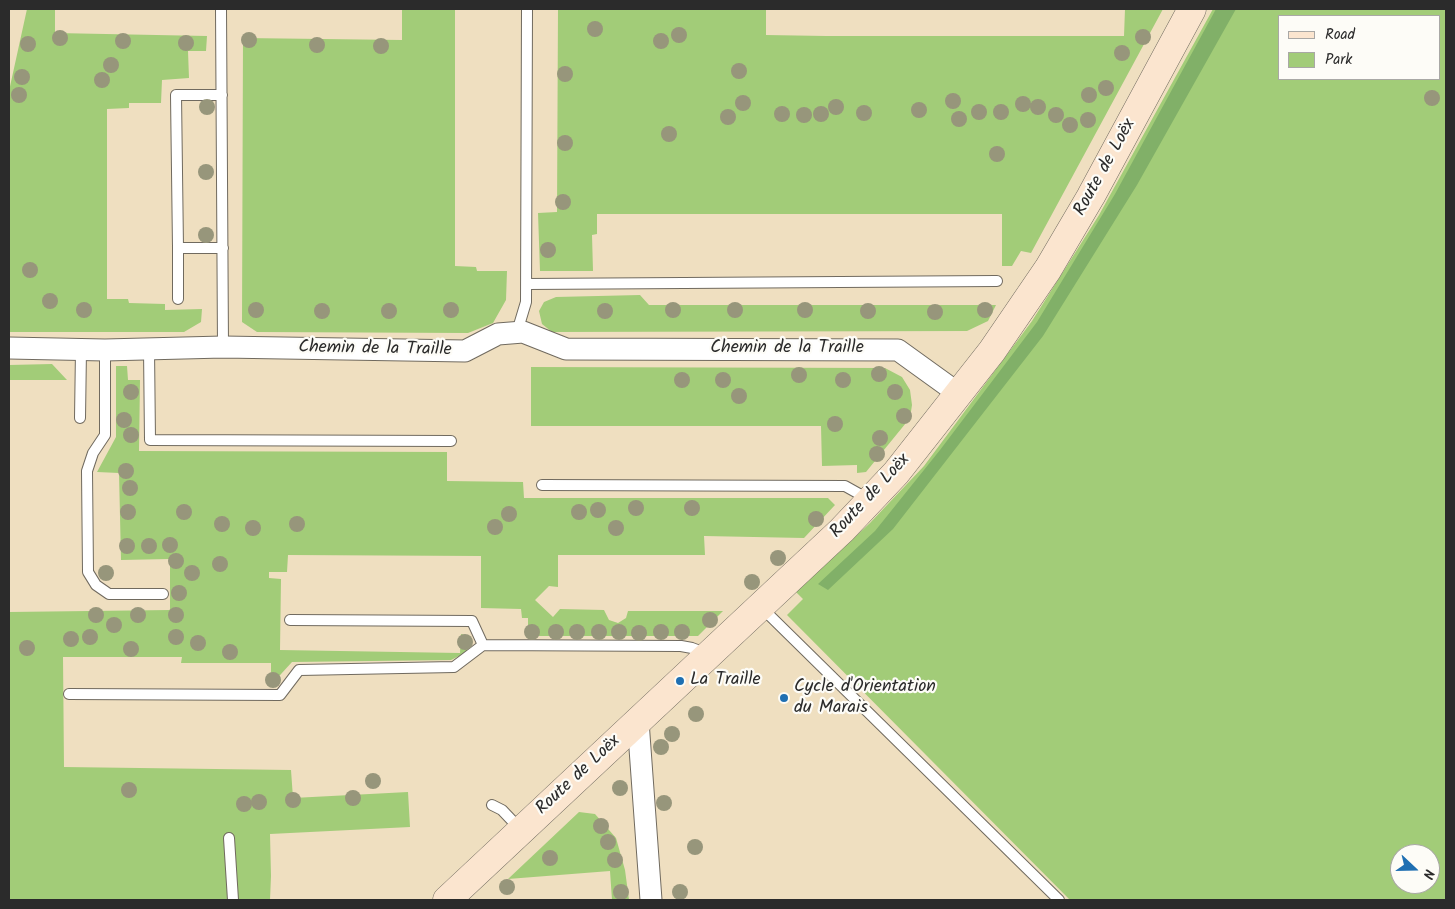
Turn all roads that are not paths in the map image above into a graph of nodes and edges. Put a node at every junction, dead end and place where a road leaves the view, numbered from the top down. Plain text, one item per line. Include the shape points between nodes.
1 (221, 9) edge
2 (527, 9) edge
3 (1192, 9) edge
4 (222, 95) junction
5 (178, 248) junction
6 (223, 248) junction
7 (997, 281) dead end
8 (527, 284) junction
9 (178, 299) dead end
10 (517, 332) junction
11 (223, 347) junction
12 (9, 348) edge
13 (149, 349) junction
14 (80, 350) junction
15 (105, 350) junction
16 (959, 394) junction
17 (80, 418) dead end
18 (451, 441) dead end
19 (542, 485) dead end
20 (871, 500) junction
21 (163, 594) dead end
22 (760, 606) junction
23 (290, 620) dead end
24 (483, 645) junction
25 (708, 654) junction
26 (69, 694) dead end
27 (638, 720) junction
28 (492, 805) dead end
29 (521, 830) junction
30 (229, 838) dead end
31 (233, 900) edge
32 (447, 900) edge
33 (651, 900) edge
34 (1059, 900) edge

1 - 4 lane
2 - 8 lane
3 - 16 street, Route de Loëx via 1059,250 1007,330
4 - 5 lane via 176,95
4 - 6 lane
5 - 6 lane
5 - 9 lane
6 - 11 lane
7 - 8 lane
8 - 10 lane via 526,302
10 - 11 street, Chemin de la Traille via 498,334 465,351
10 - 16 street, Chemin de la Traille via 566,349 898,350
11 - 13 street, Chemin de la Traille
12 - 14 street, Chemin de la Traille
13 - 15 street, Chemin de la Traille
13 - 18 lane via 150,440
14 - 15 street, Chemin de la Traille
14 - 17 lane
15 - 21 lane via 105,435 93,453 87,471 88,572 96,586 109,594
16 - 20 street, Route de Loëx
19 - 20 lane via 845,486
20 - 22 street, Route de Loëx
22 - 25 street, Route de Loëx
22 - 34 lane
23 - 24 lane via 472,621
24 - 25 lane via 681,646
24 - 26 lane via 454,667 299,670 280,695
25 - 27 street, Route de Loëx
27 - 29 street, Route de Loëx
27 - 33 street
28 - 29 lane via 502,810
29 - 32 street, Route de Loëx
30 - 31 lane

